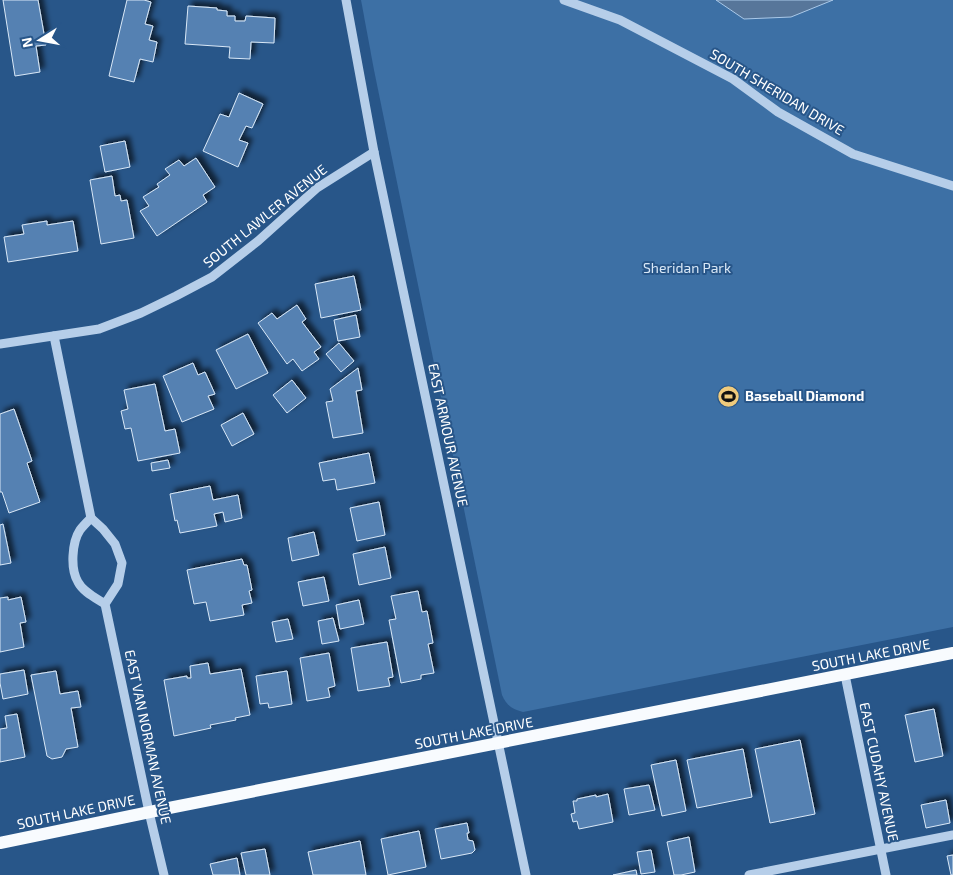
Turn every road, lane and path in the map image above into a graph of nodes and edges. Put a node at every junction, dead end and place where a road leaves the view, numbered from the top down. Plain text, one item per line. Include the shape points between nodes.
1 (346, 0) edge
2 (564, 0) edge
3 (374, 152) junction
4 (953, 186) edge
5 (54, 336) junction
6 (0, 344) edge
7 (91, 518) junction
8 (105, 604) junction
9 (953, 653) edge
10 (844, 676) junction
11 (499, 744) junction
12 (149, 812) junction
13 (953, 835) edge
14 (0, 843) edge
15 (881, 849) junction
16 (164, 875) edge
17 (526, 875) edge
18 (749, 875) edge
19 (886, 875) edge

1 - 3 street, EAST ARMOUR AVENUE
2 - 4 street, SOUTH SHERIDAN DRIVE via 620,20 733,79 778,112 853,154
3 - 5 street, SOUTH LAWLER AVENUE via 317,188 212,277 141,313 99,328
3 - 11 street, EAST ARMOUR AVENUE
5 - 6 street, SOUTH LAWLER AVENUE
5 - 7 street
7 - 8 street via 116,544 122,563 118,584
7 - 8 street via 79,531 72,567 86,591
8 - 12 street, EAST VAN NORMAN AVENUE
9 - 10 main road, SOUTH LAKE DRIVE
10 - 11 main road, SOUTH LAKE DRIVE
10 - 15 street, EAST CUDAHY AVENUE
11 - 12 main road, SOUTH LAKE DRIVE
11 - 17 street, EAST ARMOUR AVENUE
12 - 14 main road, SOUTH LAKE DRIVE
12 - 16 street, EAST VAN NORMAN AVENUE
13 - 15 street
15 - 18 street
15 - 19 street, EAST CUDAHY AVENUE

